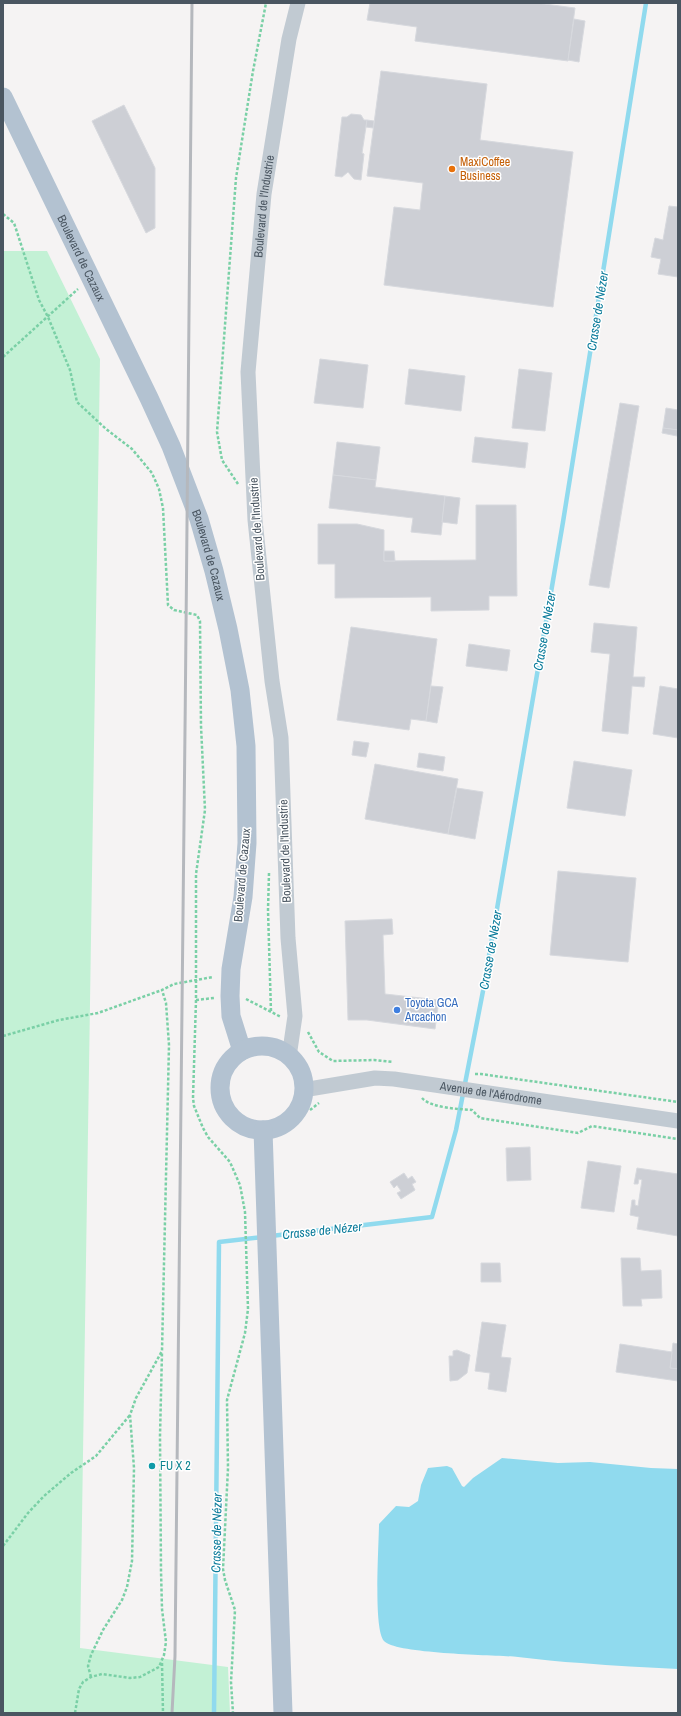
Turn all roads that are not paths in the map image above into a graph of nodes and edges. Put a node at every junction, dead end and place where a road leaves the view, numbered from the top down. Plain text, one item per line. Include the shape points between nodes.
1 (298, 3) edge
2 (3, 97) edge
3 (242, 1051) junction
4 (289, 1057) junction
5 (303, 1090) junction
6 (678, 1121) edge
7 (263, 1130) junction
8 (283, 1713) edge

1 - 4 street, Boulevard de l'Industrie via 289,40 264,194 248,372 256,527 271,673 281,738 288,938 295,1025
2 - 3 main road, Boulevard de Cazaux via 150,398 188,488 214,571 240,690 246,746 247,836 243,897 230,976 231,1016
3 - 4 main road via 254,1047 267,1047 279,1050
3 - 7 main road via 231,1059 223,1071 221,1099 227,1112 236,1122 249,1128
4 - 5 main road via 297,1066
5 - 6 street, Avenue de l'Aérodrome via 375,1078
5 - 7 main road via 301,1102 286,1122 276,1128
7 - 8 main road

